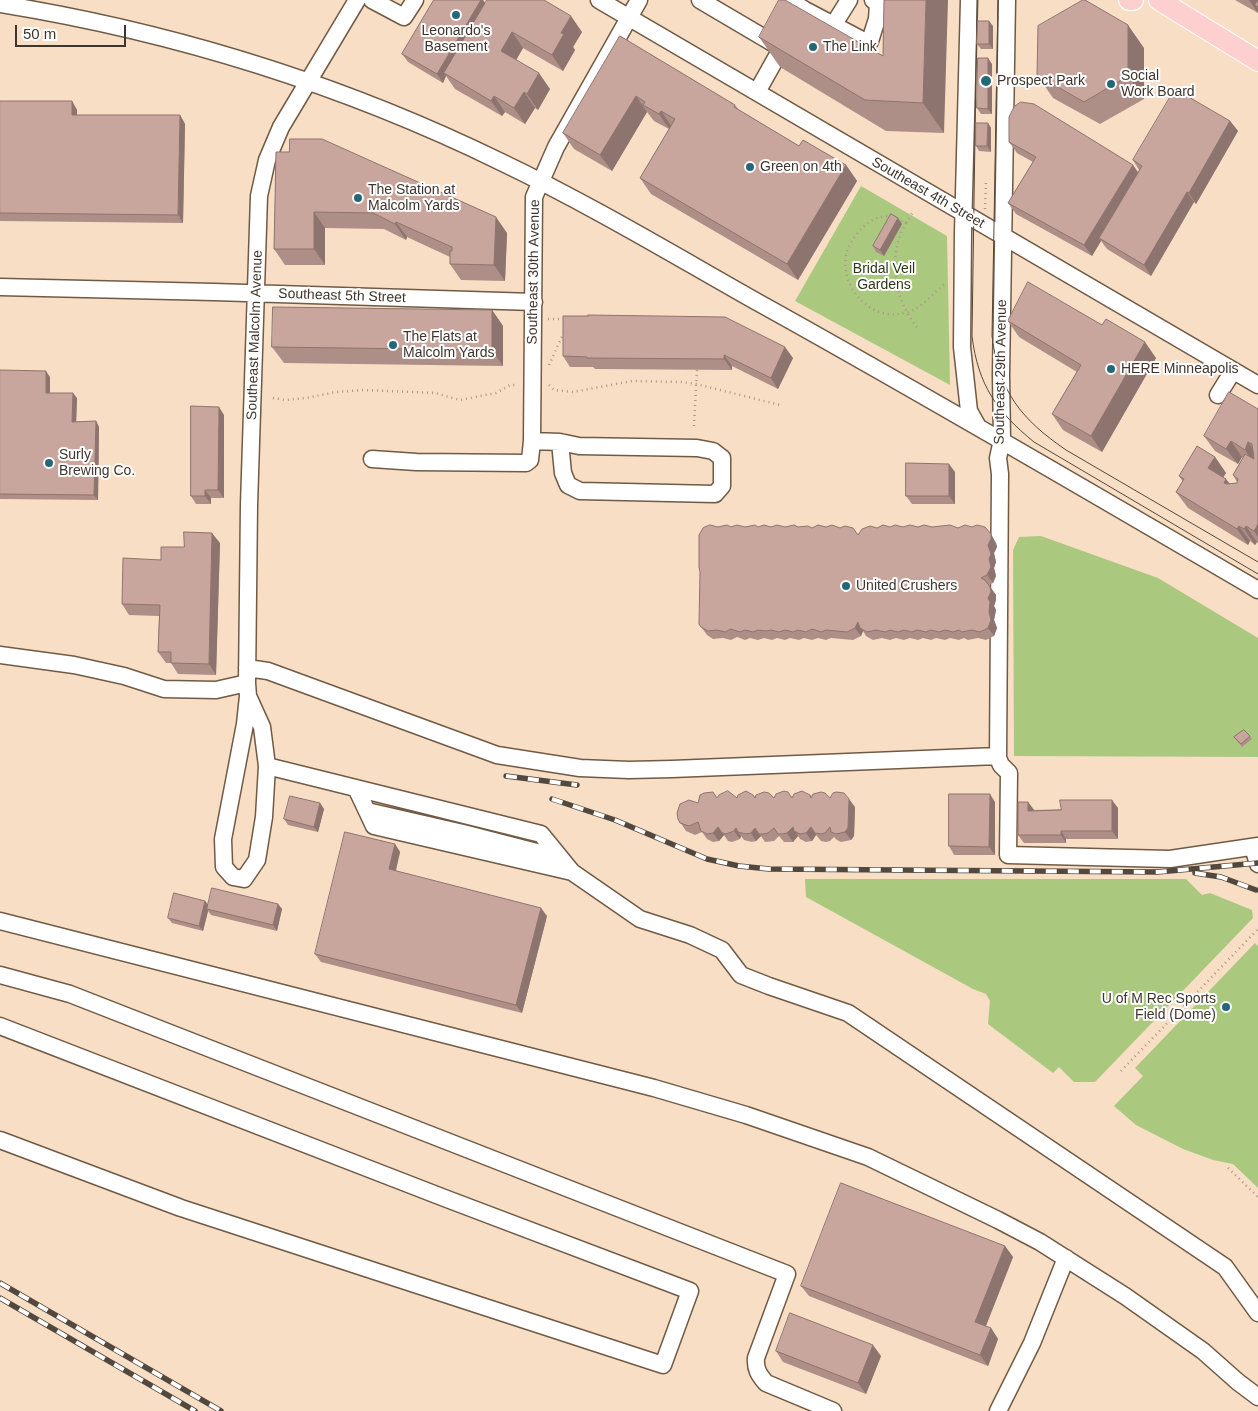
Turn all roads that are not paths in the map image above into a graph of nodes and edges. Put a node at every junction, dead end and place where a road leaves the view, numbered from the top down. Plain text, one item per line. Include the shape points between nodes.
1 (357, 0) edge
2 (372, 0) edge
3 (415, 0) edge
4 (599, 0) edge
5 (639, 0) edge
6 (700, 0) edge
7 (789, 0) edge
8 (849, 0) edge
9 (873, 0) edge
10 (969, 0) edge
11 (1007, 0) edge
12 (1129, 0) edge
13 (1133, 0) edge
14 (1159, 0) edge
15 (0, 4) edge
16 (805, 10) junction
17 (629, 18) junction
18 (834, 24) junction
19 (782, 48) junction
20 (1258, 60) edge
21 (308, 82) junction
22 (756, 92) junction
23 (540, 182) junction
24 (963, 214) junction
25 (1003, 236) junction
26 (0, 287) edge
27 (256, 294) junction
28 (534, 302) junction
29 (1233, 371) junction
30 (1258, 385) edge
31 (1218, 395) dead end
32 (978, 428) junction
33 (1002, 440) junction
34 (532, 441) junction
35 (560, 442) junction
36 (998, 458) junction
37 (372, 459) dead end
38 (1258, 590) edge
39 (0, 656) edge
40 (248, 682) junction
41 (998, 756) junction
42 (267, 766) junction
43 (357, 790) junction
44 (367, 811) junction
45 (1255, 846) edge
46 (560, 858) junction
47 (1258, 864) edge
48 (572, 872) junction
49 (0, 921) edge
50 (0, 975) edge
51 (0, 1026) edge
52 (0, 1140) edge
53 (1066, 1258) junction
54 (1258, 1313) edge
55 (1258, 1397) edge
56 (833, 1411) edge
57 (998, 1411) edge

1 - 21 street, Southeast Malcolm Avenue
2 - 3 street via 404,18
4 - 17 street, Southeast 4th Street
5 - 17 street, Southeast 30th Avenue
6 - 19 street
7 - 16 street
8 - 18 street
9 - 18 street via 878,4 877,19 870,41 864,41
10 - 24 street, Southeast 29th Avenue
11 - 25 street, Southeast 29th Avenue
12 - 13 main road
14 - 20 main road
15 - 21 street via 148,34
16 - 18 street
16 - 19 street
17 - 22 street, Southeast 4th Street
17 - 23 street, Southeast 30th Avenue via 556,147
19 - 22 street
21 - 23 street via 427,128
21 - 27 street, Southeast Malcolm Avenue via 281,127 267,160 259,196
22 - 24 street, Southeast 4th Street
23 - 28 street, Southeast 30th Avenue via 534,196
23 - 32 street via 827,340
24 - 25 street, Southeast 4th Street
24 - 32 street, Southeast 29th Avenue via 962,355 969,411
25 - 29 street, Southeast 4th Street
25 - 33 street, Southeast 29th Avenue
26 - 27 street, Southeast 5th Street
27 - 28 street, Southeast 5th Street
27 - 40 street, Southeast Malcolm Avenue via 249,505
28 - 34 street, Southeast 30th Avenue via 525,388
29 - 30 street, Southeast 4th Street
29 - 31 street
32 - 33 street
32 - 36 street, Southeast 29th Avenue
33 - 36 street, Southeast 29th Avenue
33 - 38 street
34 - 35 street
34 - 37 street, Southeast 30th Avenue via 530,460 526,463
35 - 35 street via 579,446 713,451 722,458 722,486 715,494 580,492 568,485 563,472
36 - 41 street
39 - 40 street via 74,665 164,689 216,690
40 - 41 street via 268,671 497,755 580,768 672,769
40 - 42 street via 262,727
40 - 42 street, Southeast Malcolm Avenue via 245,724 223,839 224,867 233,877 244,879 257,860
41 - 45 street via 1009,773 1008,855 1170,859
42 - 43 street
43 - 44 street
43 - 46 street via 541,834
44 - 46 street
44 - 48 street via 374,826
45 - 47 street
46 - 48 street
48 - 54 street via 640,919 690,935 722,950 741,975 848,1013 1224,1267
49 - 53 street via 654,1088 746,1115 868,1157 998,1220
50 - 56 street via 70,994 788,1274 755,1366 766,1383
51 - 52 street via 690,1290 663,1365 181,1208
53 - 55 street via 1173,1329
53 - 57 street via 1032,1343

